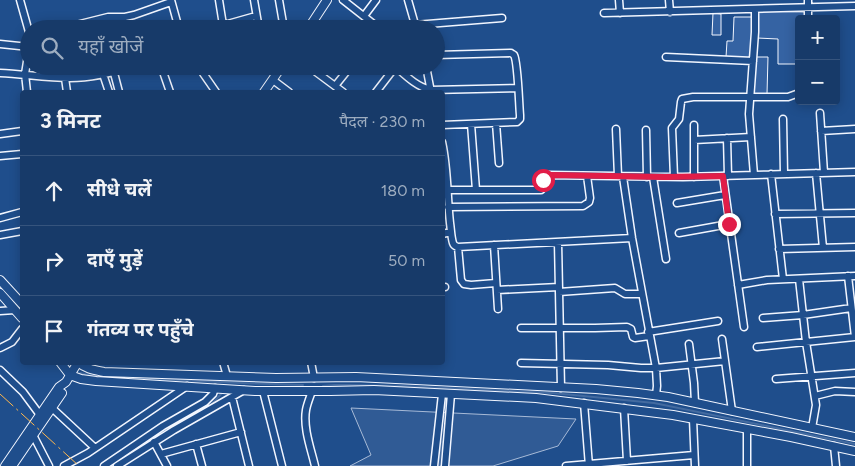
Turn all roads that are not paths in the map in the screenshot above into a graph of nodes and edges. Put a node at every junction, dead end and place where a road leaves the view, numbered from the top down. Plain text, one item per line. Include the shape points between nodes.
1 (20, 0) edge
2 (219, 0) edge
3 (254, 0) edge
4 (279, 0) edge
5 (327, 0) edge
6 (343, 0) edge
7 (376, 0) edge
8 (408, 0) edge
9 (619, 0) edge
10 (669, 0) edge
11 (808, 0) edge
12 (171, 1) edge
13 (855, 6) edge
14 (808, 8) junction
15 (755, 9) junction
16 (670, 12) junction
17 (604, 13) dead end
18 (620, 13) junction
19 (808, 15) edge
20 (256, 16) junction
21 (364, 16) junction
22 (502, 18) dead end
23 (26, 20) edge
24 (96, 20) edge
25 (176, 20) edge
26 (222, 20) edge
27 (240, 20) edge
28 (257, 20) edge
29 (282, 20) edge
30 (314, 20) edge
31 (369, 20) edge
32 (413, 20) edge
33 (445, 24) edge
34 (0, 44) edge
35 (20, 47) edge
36 (445, 55) edge
37 (666, 57) dead end
38 (753, 61) junction
39 (0, 73) edge
40 (20, 74) edge
41 (25, 75) edge
42 (35, 75) edge
43 (98, 75) edge
44 (103, 75) edge
45 (115, 75) edge
46 (163, 75) edge
47 (204, 75) edge
48 (273, 75) edge
49 (276, 75) edge
50 (320, 75) edge
51 (344, 75) edge
52 (390, 75) edge
53 (406, 75) edge
54 (428, 75) edge
55 (64, 78) junction
56 (274, 78) junction
57 (335, 86) junction
58 (518, 88) junction
59 (27, 90) edge
60 (67, 90) edge
61 (108, 90) edge
62 (118, 90) edge
63 (167, 90) edge
64 (215, 90) edge
65 (265, 90) edge
66 (287, 90) edge
67 (340, 90) edge
68 (378, 90) edge
69 (429, 90) edge
70 (431, 90) edge
71 (445, 91) edge
72 (795, 94) edge
73 (750, 97) junction
74 (820, 113) dead end
75 (783, 119) dead end
76 (496, 123) junction
77 (470, 124) junction
78 (445, 125) edge
79 (694, 125) dead end
80 (616, 129) dead end
81 (855, 129) edge
82 (646, 130) dead end
83 (20, 131) edge
84 (821, 131) junction
85 (0, 134) edge
86 (751, 137) junction
87 (727, 138) junction
88 (694, 140) junction
89 (20, 154) edge
90 (0, 156) edge
91 (445, 159) edge
92 (499, 163) dead end
93 (824, 172) junction
94 (855, 172) edge
95 (816, 173) junction
96 (771, 174) junction
97 (784, 174) junction
98 (754, 175) junction
99 (587, 176) junction
100 (620, 176) junction
101 (725, 176) junction
102 (650, 177) junction
103 (674, 177) junction
104 (694, 177) junction
105 (448, 190) junction
106 (476, 190) junction
107 (725, 196) junction
108 (677, 203) dead end
109 (448, 207) junction
110 (20, 213) edge
111 (855, 213) edge
112 (775, 214) junction
113 (820, 214) junction
114 (0, 218) edge
115 (729, 224) junction
116 (20, 231) edge
117 (451, 232) junction
118 (680, 232) dead end
119 (445, 233) edge
120 (0, 235) edge
121 (632, 238) junction
122 (558, 242) junction
123 (494, 245) junction
124 (458, 247) junction
125 (855, 247) edge
126 (823, 248) junction
127 (779, 249) junction
128 (666, 259) dead end
129 (848, 276) junction
130 (855, 276) edge
131 (783, 279) junction
132 (799, 279) junction
133 (0, 280) edge
134 (738, 285) junction
135 (496, 287) junction
136 (559, 290) junction
137 (0, 293) edge
138 (642, 294) junction
139 (20, 302) edge
140 (851, 308) junction
141 (498, 309) dead end
142 (15, 310) junction
143 (0, 311) edge
144 (803, 315) junction
145 (20, 316) edge
146 (763, 318) dead end
147 (718, 321) dead end
148 (744, 327) dead end
149 (521, 328) dead end
150 (560, 328) junction
151 (20, 332) edge
152 (649, 334) junction
153 (722, 339) dead end
154 (806, 342) junction
155 (689, 344) dead end
156 (757, 347) dead end
157 (0, 348) edge
158 (725, 361) junction
159 (520, 363) dead end
160 (62, 365) edge
161 (77, 365) edge
162 (82, 365) edge
163 (224, 365) edge
164 (312, 365) edge
165 (560, 365) junction
166 (692, 365) junction
167 (656, 368) junction
168 (0, 370) edge
169 (855, 373) edge
170 (227, 376) junction
171 (811, 377) junction
172 (68, 378) junction
173 (314, 378) junction
174 (776, 379) dead end
175 (187, 386) junction
176 (215, 388) junction
177 (561, 388) junction
178 (244, 390) junction
179 (264, 391) junction
180 (312, 391) junction
181 (855, 392) edge
182 (447, 394) junction
183 (656, 395) junction
184 (815, 396) junction
185 (232, 397) junction
186 (584, 403) junction
187 (695, 403) junction
188 (52, 408) junction
189 (624, 408) junction
190 (732, 411) junction
191 (40, 415) junction
192 (693, 419) junction
193 (812, 428) junction
194 (747, 430) junction
195 (241, 432) junction
196 (33, 435) junction
197 (855, 438) edge
198 (154, 442) junction
199 (196, 444) junction
200 (834, 446) junction
201 (95, 448) junction
202 (855, 451) edge
203 (161, 454) junction
204 (694, 455) junction
205 (627, 461) junction
206 (127, 463) edge
207 (589, 465) edge
208 (5, 466) edge
209 (12, 466) edge
210 (49, 466) edge
211 (64, 466) edge
212 (104, 466) edge
213 (117, 466) edge
214 (167, 466) edge
215 (202, 466) edge
216 (249, 466) edge
217 (282, 466) edge
218 (315, 466) edge
219 (434, 466) edge
220 (445, 466) edge
221 (566, 466) edge
222 (695, 466) edge
223 (747, 466) edge
224 (835, 466) edge

1 - 23 street
2 - 26 street
3 - 20 street
4 - 29 street
5 - 30 street
6 - 21 street
7 - 21 street
8 - 32 street
9 - 18 street
10 - 16 street
11 - 14 street
12 - 24 street via 134,15
12 - 25 street
13 - 14 street
14 - 15 street
14 - 19 street
15 - 16 street
15 - 38 street
16 - 18 street
17 - 18 street
20 - 27 street
20 - 28 street
21 - 31 street
22 - 33 street
34 - 35 street
36 - 58 street via 513,54
37 - 38 street
38 - 73 street
39 - 40 street
41 - 59 street
42 - 55 street
43 - 55 street
44 - 61 street
45 - 62 street
46 - 63 street
47 - 64 street
48 - 56 street
49 - 56 street
50 - 57 street
51 - 57 street
52 - 68 street
53 - 69 street
54 - 70 street
55 - 60 street
56 - 65 street
56 - 66 street
57 - 67 street
58 - 71 street
58 - 76 street via 519,121
72 - 73 street
73 - 86 street
73 - 103 street via 682,99 680,115 672,128
74 - 84 street
75 - 97 street
76 - 77 street
76 - 92 street
77 - 78 street
77 - 106 street
79 - 88 street
80 - 100 street
81 - 84 street
82 - 102 street
83 - 85 street
84 - 93 street
86 - 87 street
86 - 98 street
87 - 88 street
87 - 101 street
88 - 104 street
89 - 90 street
91 - 105 street
93 - 94 street
93 - 95 street
95 - 97 street
95 - 113 street
96 - 97 street
96 - 98 street
96 - 112 street
98 - 101 street
99 - 100 street
99 - 106 street via 546,176 540,190
99 - 109 street via 590,198 583,206
100 - 102 street
100 - 121 street
101 - 104 street
101 - 107 street
102 - 103 street
102 - 128 street
103 - 104 street
105 - 106 street
105 - 109 street
107 - 108 street
107 - 115 street
109 - 117 street
110 - 114 street
111 - 113 street
112 - 113 street
112 - 127 street
113 - 126 street
115 - 118 street
115 - 134 street
116 - 120 street
117 - 119 street
117 - 124 street via 454,245
121 - 122 street
121 - 138 street
122 - 123 street
122 - 136 street
123 - 124 street
123 - 135 street
124 - 135 street via 464,284
125 - 126 street
126 - 127 street
127 - 131 street
129 - 130 street
129 - 132 street
129 - 140 street
131 - 132 street
131 - 134 street
132 - 144 street
133 - 139 street
134 - 148 street
135 - 136 street
135 - 141 street
136 - 138 street via 614,288 625,294
136 - 150 street
137 - 142 street
138 - 152 street
140 - 144 street
140 - 154 street via 855,337
142 - 143 street
142 - 145 street
144 - 146 street
144 - 154 street
147 - 152 street
149 - 150 street
150 - 152 street via 627,327 635,338
150 - 165 street
151 - 157 street via 12,342
152 - 167 street
153 - 158 street
154 - 156 street
154 - 171 street
155 - 166 street
158 - 166 street
158 - 190 street
159 - 165 street
160 - 172 street
161 - 172 street
162 - 170 street via 104,372
163 - 170 street
164 - 173 street
165 - 167 street
165 - 177 street
166 - 167 street
166 - 187 street
167 - 183 street
168 - 191 street via 23,392
169 - 171 street
170 - 173 street
171 - 174 street
171 - 184 street
172 - 175 street
172 - 188 street
172 - 191 street
173 - 177 street via 356,377
175 - 176 street
175 - 201 street
176 - 178 street
176 - 212 street via 205,402
177 - 183 street
178 - 179 street
178 - 185 street
179 - 180 street
179 - 217 street
180 - 182 street
180 - 218 street via 305,419
181 - 184 street via 835,391
182 - 186 street
182 - 219 street
182 - 220 street
183 - 187 street
184 - 193 street
185 - 195 street
185 - 198 street
186 - 189 street
186 - 207 street
187 - 190 street
188 - 196 street
188 - 201 street
189 - 192 street
189 - 205 street
190 - 193 street
191 - 208 street
192 - 194 street
192 - 204 street
193 - 197 street
194 - 200 street
194 - 223 street
195 - 199 street
195 - 216 street
196 - 209 street
196 - 210 street
198 - 203 street
198 - 206 street
199 - 203 street
199 - 215 street
200 - 202 street
200 - 224 street
201 - 211 street
203 - 214 street
204 - 205 street
204 - 222 street
205 - 207 street
206 - 213 street
207 - 221 street

